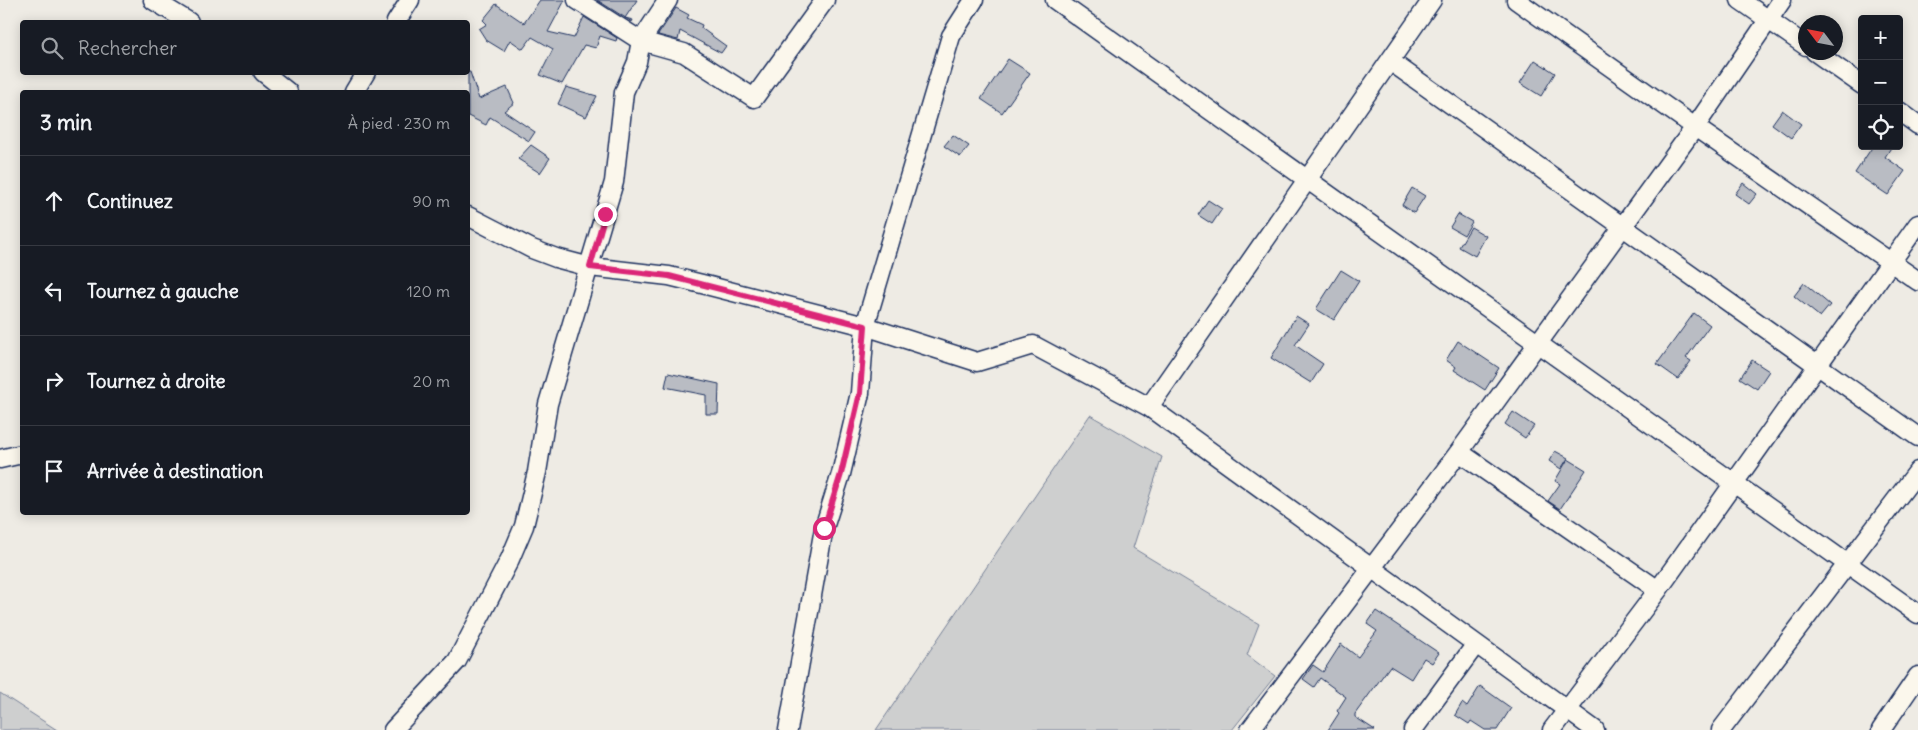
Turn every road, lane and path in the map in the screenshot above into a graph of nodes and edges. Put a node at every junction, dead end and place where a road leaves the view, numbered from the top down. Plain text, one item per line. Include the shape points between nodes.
1 (153, 0) edge
2 (410, 0) edge
3 (577, 0) edge
4 (668, 0) edge
5 (825, 0) edge
6 (974, 0) edge
7 (1055, 0) edge
8 (1432, 0) edge
9 (1516, 0) edge
10 (1740, 0) edge
11 (1782, 0) edge
12 (186, 20) edge
13 (397, 20) edge
14 (1769, 20) junction
15 (1798, 40) edge
16 (641, 41) junction
17 (1826, 60) edge
18 (1390, 61) junction
19 (267, 75) edge
20 (364, 75) edge
21 (1858, 82) edge
22 (286, 90) edge
23 (355, 90) edge
24 (1903, 114) edge
25 (1918, 124) edge
26 (1695, 127) junction
27 (1307, 180) junction
28 (470, 217) edge
29 (1918, 224) edge
30 (1622, 227) junction
31 (1891, 263) junction
32 (590, 267) junction
33 (1918, 281) edge
34 (865, 326) junction
35 (1538, 344) junction
36 (1818, 366) junction
37 (1149, 408) junction
38 (1918, 437) edge
39 (1460, 452) junction
40 (20, 454) edge
41 (0, 459) edge
42 (1918, 471) edge
43 (1734, 484) junction
44 (1847, 564) junction
45 (1371, 568) junction
46 (1658, 590) junction
47 (1918, 614) edge
48 (1476, 644) junction
49 (1918, 676) edge
50 (1566, 710) junction
51 (1260, 727) edge
52 (393, 730) edge
53 (788, 730) edge
54 (1412, 730) edge
55 (1552, 730) edge
56 (1595, 730) edge
57 (1721, 730) edge
58 (1881, 730) edge

1 - 12 street
2 - 13 street
3 - 16 street
4 - 16 street
5 - 16 street via 754,98 684,53
6 - 34 street via 951,36
7 - 27 street
8 - 18 street
9 - 26 street
10 - 14 street
11 - 14 street
14 - 15 street
14 - 26 street
16 - 32 street via 637,62 624,92 614,182
17 - 21 street
18 - 27 street
18 - 30 street
19 - 22 street
20 - 23 street
24 - 25 street
26 - 30 street
26 - 31 street
27 - 35 street
27 - 37 street
28 - 32 street via 532,249
29 - 31 street
30 - 35 street
30 - 36 street
31 - 33 street
31 - 36 street
32 - 34 street via 669,276
32 - 52 street via 550,395 524,526 510,559 457,661
34 - 37 street via 977,362 1033,345
34 - 53 street via 860,393 841,474 824,528
35 - 39 street
35 - 43 street
36 - 38 street
36 - 43 street
37 - 45 street
39 - 45 street
39 - 46 street
40 - 41 street
42 - 44 street
43 - 44 street
43 - 46 street
44 - 47 street
44 - 57 street
45 - 48 street
45 - 51 street
46 - 50 street
48 - 50 street
48 - 54 street
49 - 58 street
50 - 55 street
50 - 56 street

